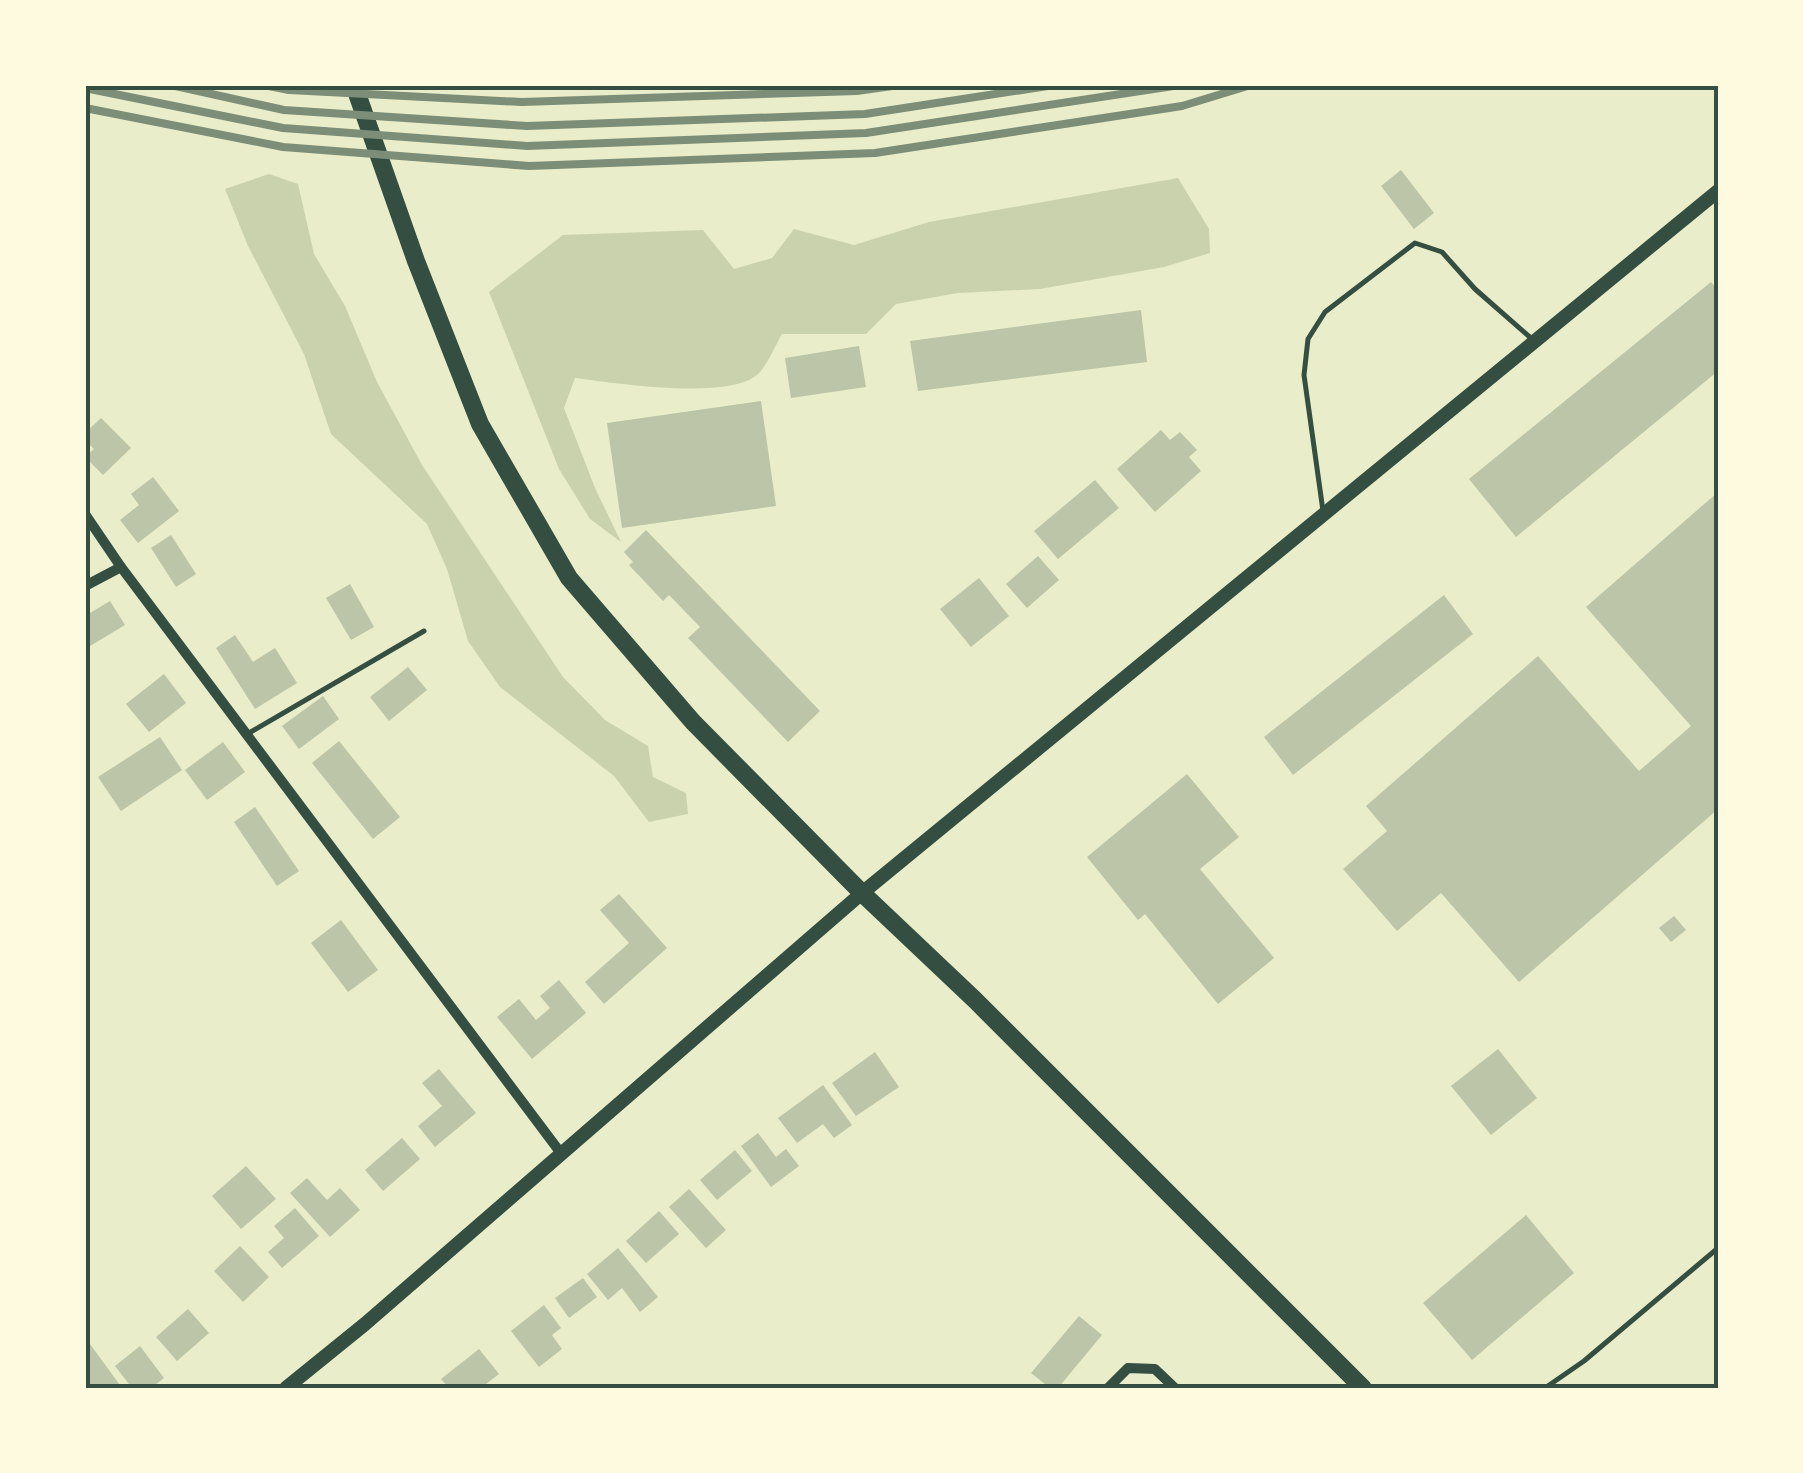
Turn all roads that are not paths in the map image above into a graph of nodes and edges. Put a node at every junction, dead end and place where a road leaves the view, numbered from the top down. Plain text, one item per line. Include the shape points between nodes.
1 (354, 85) edge
2 (1718, 192) edge
3 (1535, 341) junction
4 (85, 514) edge
5 (1324, 514) junction
6 (121, 567) junction
7 (85, 586) edge
8 (424, 631) dead end
9 (246, 734) junction
10 (862, 893) junction
11 (560, 1152) junction
12 (1718, 1248) edge
13 (286, 1388) edge
14 (1108, 1388) edge
15 (1174, 1388) edge
16 (1364, 1388) edge
17 (1545, 1388) edge

1 - 10 highway via 480,424 569,578 692,722
2 - 3 street
3 - 5 street
3 - 5 lane via 1442,252 1415,243 1325,312 1308,339 1304,375
4 - 6 street
5 - 10 street
6 - 7 street
6 - 9 street
8 - 9 lane
9 - 11 street
10 - 11 street
10 - 16 highway
11 - 13 street
12 - 17 lane
14 - 15 street via 1128,1368 1155,1369

